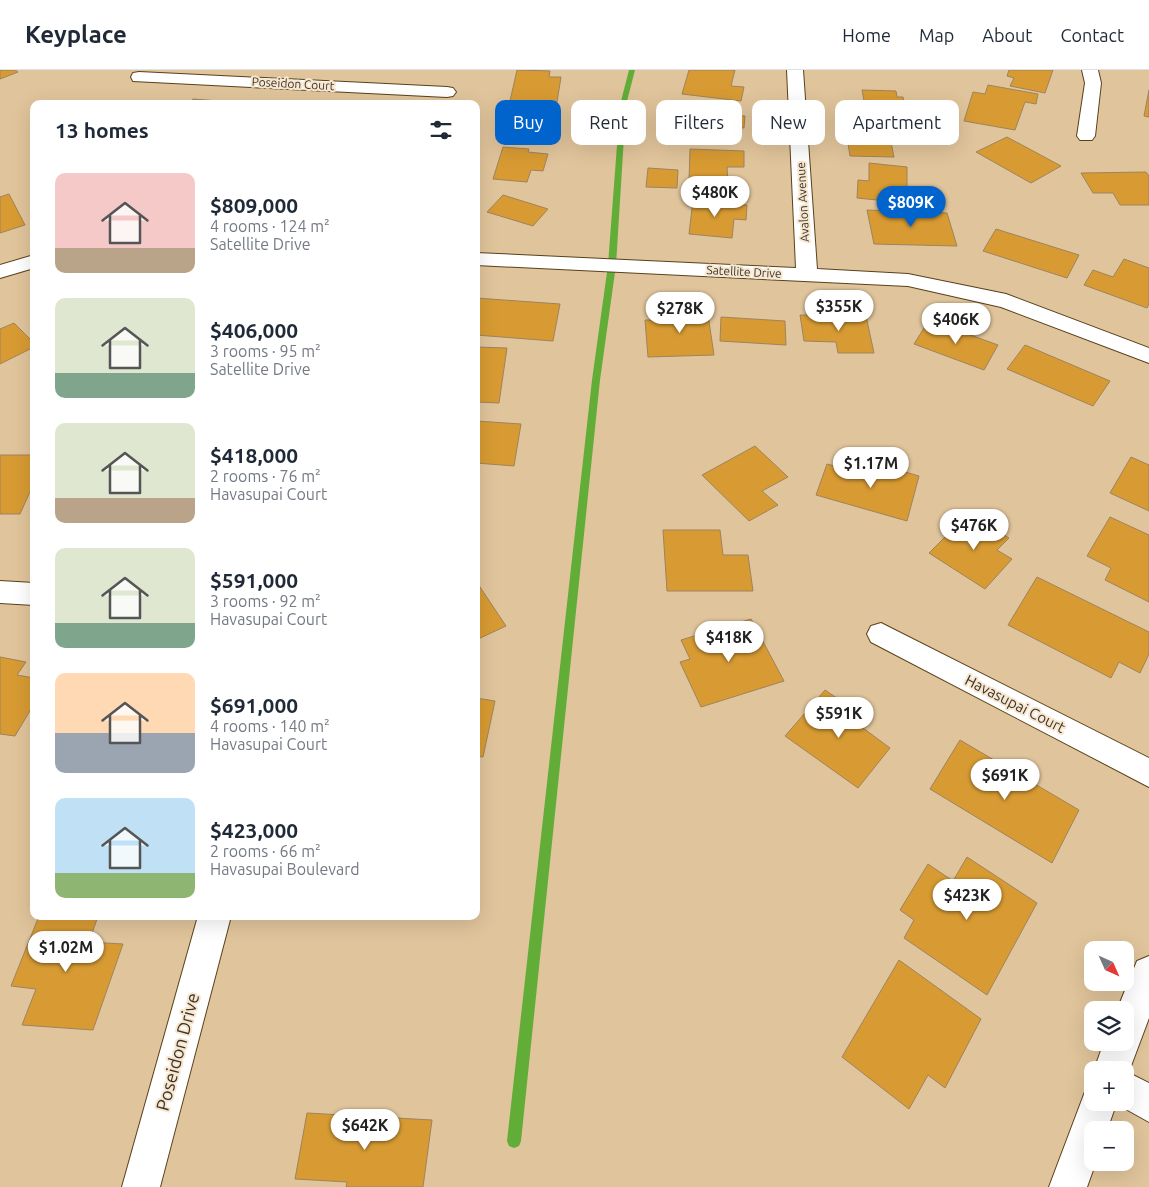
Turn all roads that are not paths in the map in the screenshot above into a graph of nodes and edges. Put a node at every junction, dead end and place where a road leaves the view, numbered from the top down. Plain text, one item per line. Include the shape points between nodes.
1 (795, 70) edge
2 (1090, 70) edge
3 (139, 76) dead end
4 (447, 91) edge
5 (1086, 136) dead end
6 (480, 259) edge
7 (30, 262) edge
8 (0, 272) edge
9 (807, 275) junction
10 (1149, 356) edge
11 (0, 592) edge
12 (30, 594) edge
13 (881, 634) dead end
14 (1149, 773) edge
15 (214, 920) edge
16 (1149, 973) edge
17 (1134, 1012) edge
18 (1134, 1095) edge
19 (1149, 1104) edge
20 (1096, 1111) edge
21 (142, 1187) edge
22 (1068, 1187) edge

1 - 9 street, Avalon Avenue
2 - 5 street via 1094,83
3 - 4 street, Poseidon Court
6 - 9 street, Satellite Drive
7 - 8 street
9 - 10 street, Satellite Drive via 908,280 1006,301
11 - 12 street
13 - 14 street, Havasupai Court
15 - 21 street, Poseidon Drive
16 - 17 street
18 - 19 street
20 - 22 street

